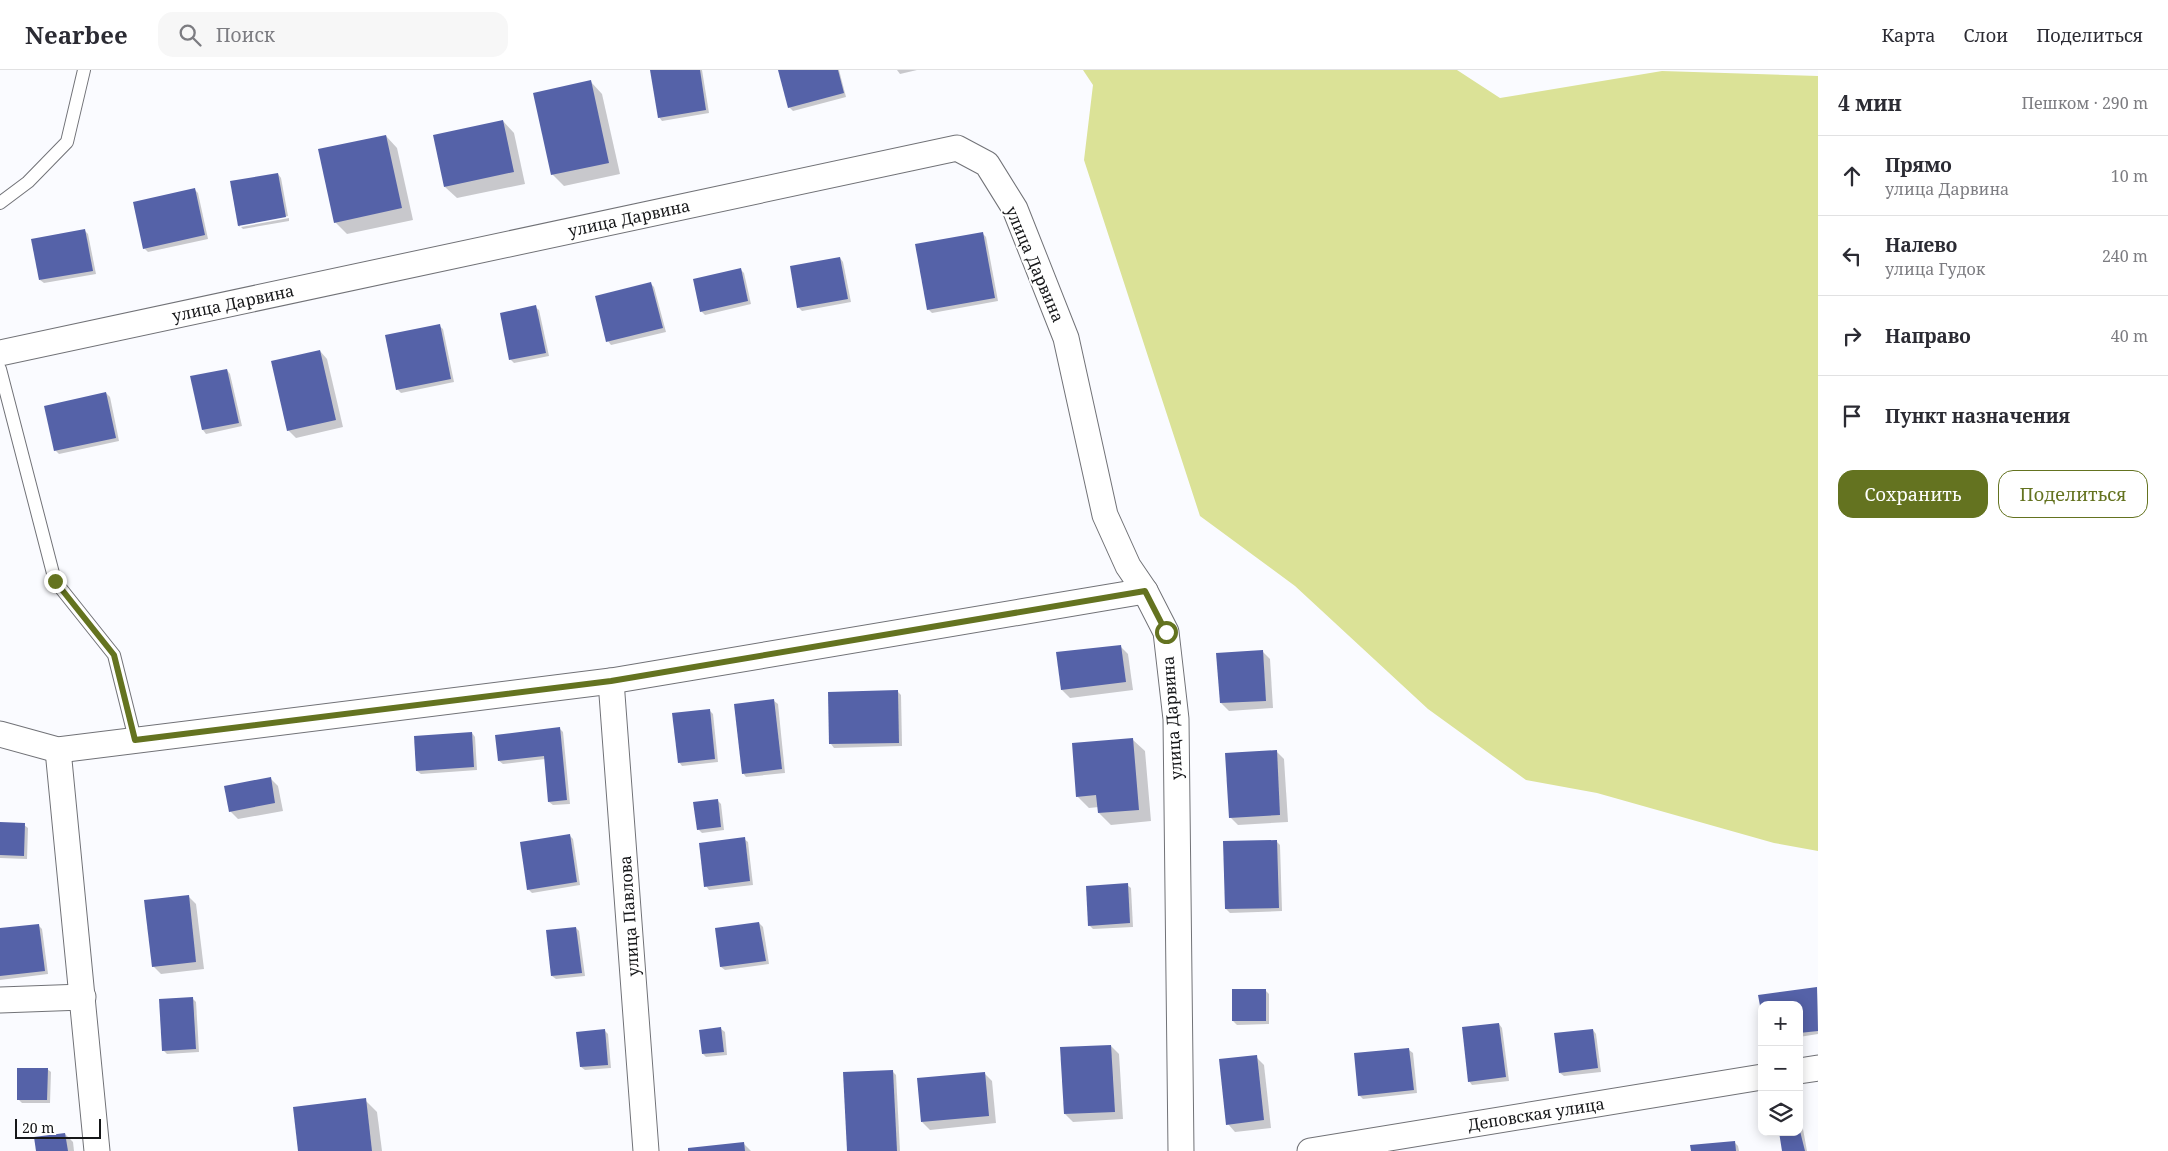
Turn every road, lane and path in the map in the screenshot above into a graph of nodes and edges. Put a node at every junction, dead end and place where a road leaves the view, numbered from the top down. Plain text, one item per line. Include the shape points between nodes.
1 (84, 70) edge
2 (0, 203) edge
3 (0, 353) edge
4 (0, 369) edge
5 (1145, 591) junction
6 (611, 681) junction
7 (0, 734) edge
8 (135, 740) junction
9 (58, 750) junction
10 (82, 997) junction
11 (0, 1000) edge
12 (1818, 1068) edge
13 (1803, 1070) edge
14 (1758, 1078) edge
15 (97, 1151) edge
16 (646, 1151) edge
17 (1181, 1151) edge
18 (1310, 1151) edge

1 - 2 lane via 66,142 28,182
3 - 5 street, улица Дарвина via 957,148 987,164 1015,209 1066,338 1105,515 1128,566
4 - 8 lane via 55,581 114,655
5 - 6 street
5 - 17 street, улица Дарвина via 1166,632 1176,719
6 - 8 street
6 - 16 street, улица Павлова
7 - 9 street
8 - 9 street
9 - 10 street
10 - 11 street
10 - 15 street
12 - 13 street
14 - 18 street, Деповская улица

